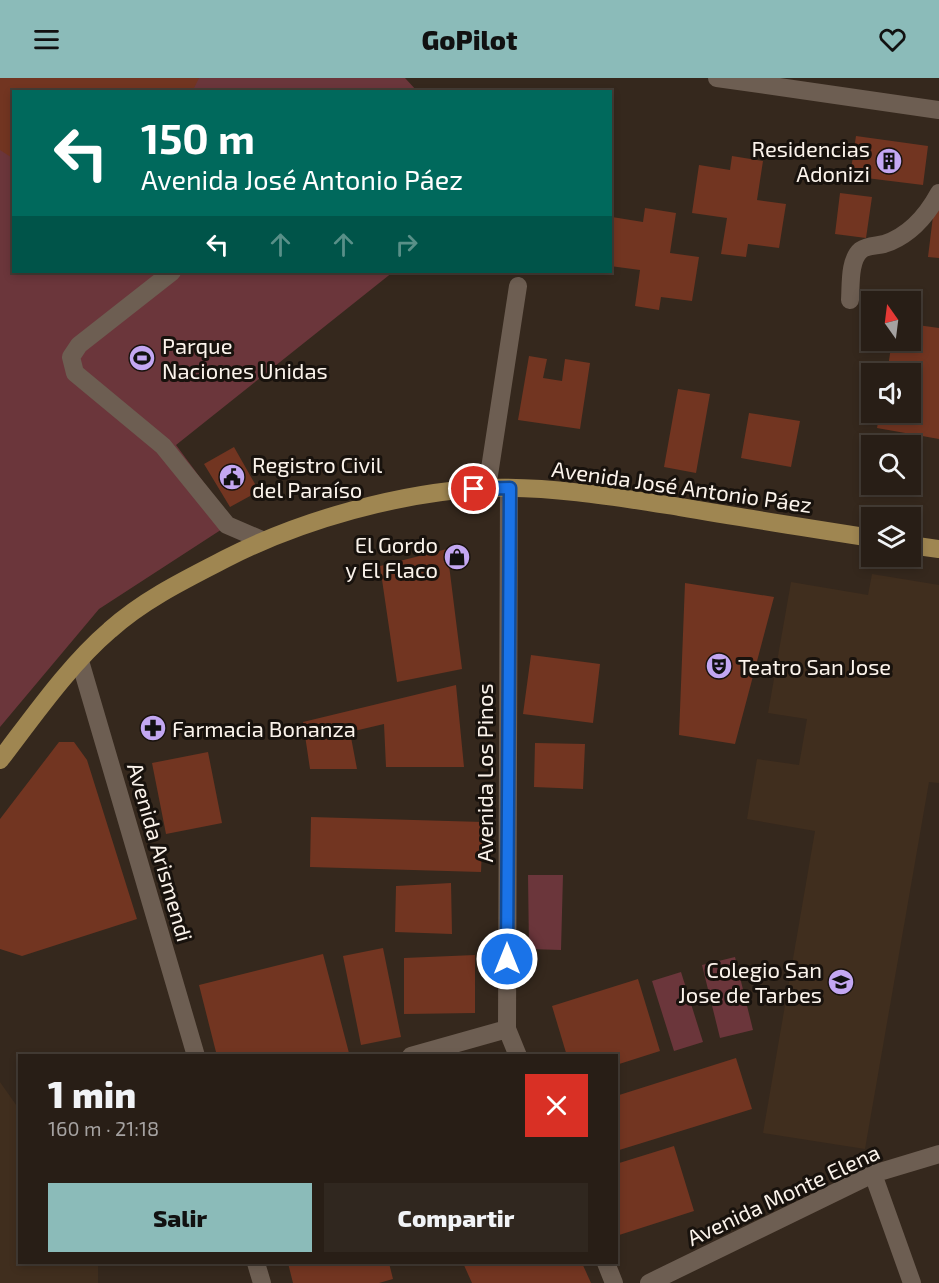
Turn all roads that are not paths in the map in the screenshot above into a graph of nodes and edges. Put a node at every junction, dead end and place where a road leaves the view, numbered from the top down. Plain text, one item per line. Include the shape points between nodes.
1 (717, 78) edge
2 (939, 110) edge
3 (939, 193) edge
4 (171, 273) edge
5 (518, 286) dead end
6 (850, 300) dead end
7 (487, 488) junction
8 (510, 488) junction
9 (861, 536) edge
10 (262, 540) junction
11 (921, 547) edge
12 (939, 549) edge
13 (80, 661) junction
14 (0, 760) edge
15 (507, 1029) junction
16 (195, 1054) edge
17 (418, 1054) edge
18 (517, 1054) edge
19 (939, 1154) edge
20 (873, 1174) junction
21 (256, 1264) edge
22 (606, 1264) edge
23 (262, 1283) edge
24 (614, 1283) edge
25 (649, 1283) edge
26 (912, 1283) edge

1 - 2 street
3 - 6 street via 931,207 903,235 860,250 852,266
4 - 10 street via 79,345 70,357 75,373 163,446 227,525
5 - 7 street
7 - 8 main road, Avenida José Antonio Páez
7 - 10 main road, Avenida José Antonio Páez via 400,500
8 - 9 main road, Avenida José Antonio Páez via 600,494
8 - 15 street, Avenida Los Pinos
10 - 13 main road, Avenida José Antonio Páez via 153,599 110,629
11 - 12 main road
13 - 14 main road, Avenida José Antonio Páez
13 - 16 street, Avenida Arismendi
15 - 17 street
15 - 18 street, Avenida Los Pinos
19 - 20 street, Avenida Monte Elena
20 - 25 street, Avenida Monte Elena
20 - 26 street
21 - 23 street
22 - 24 street

